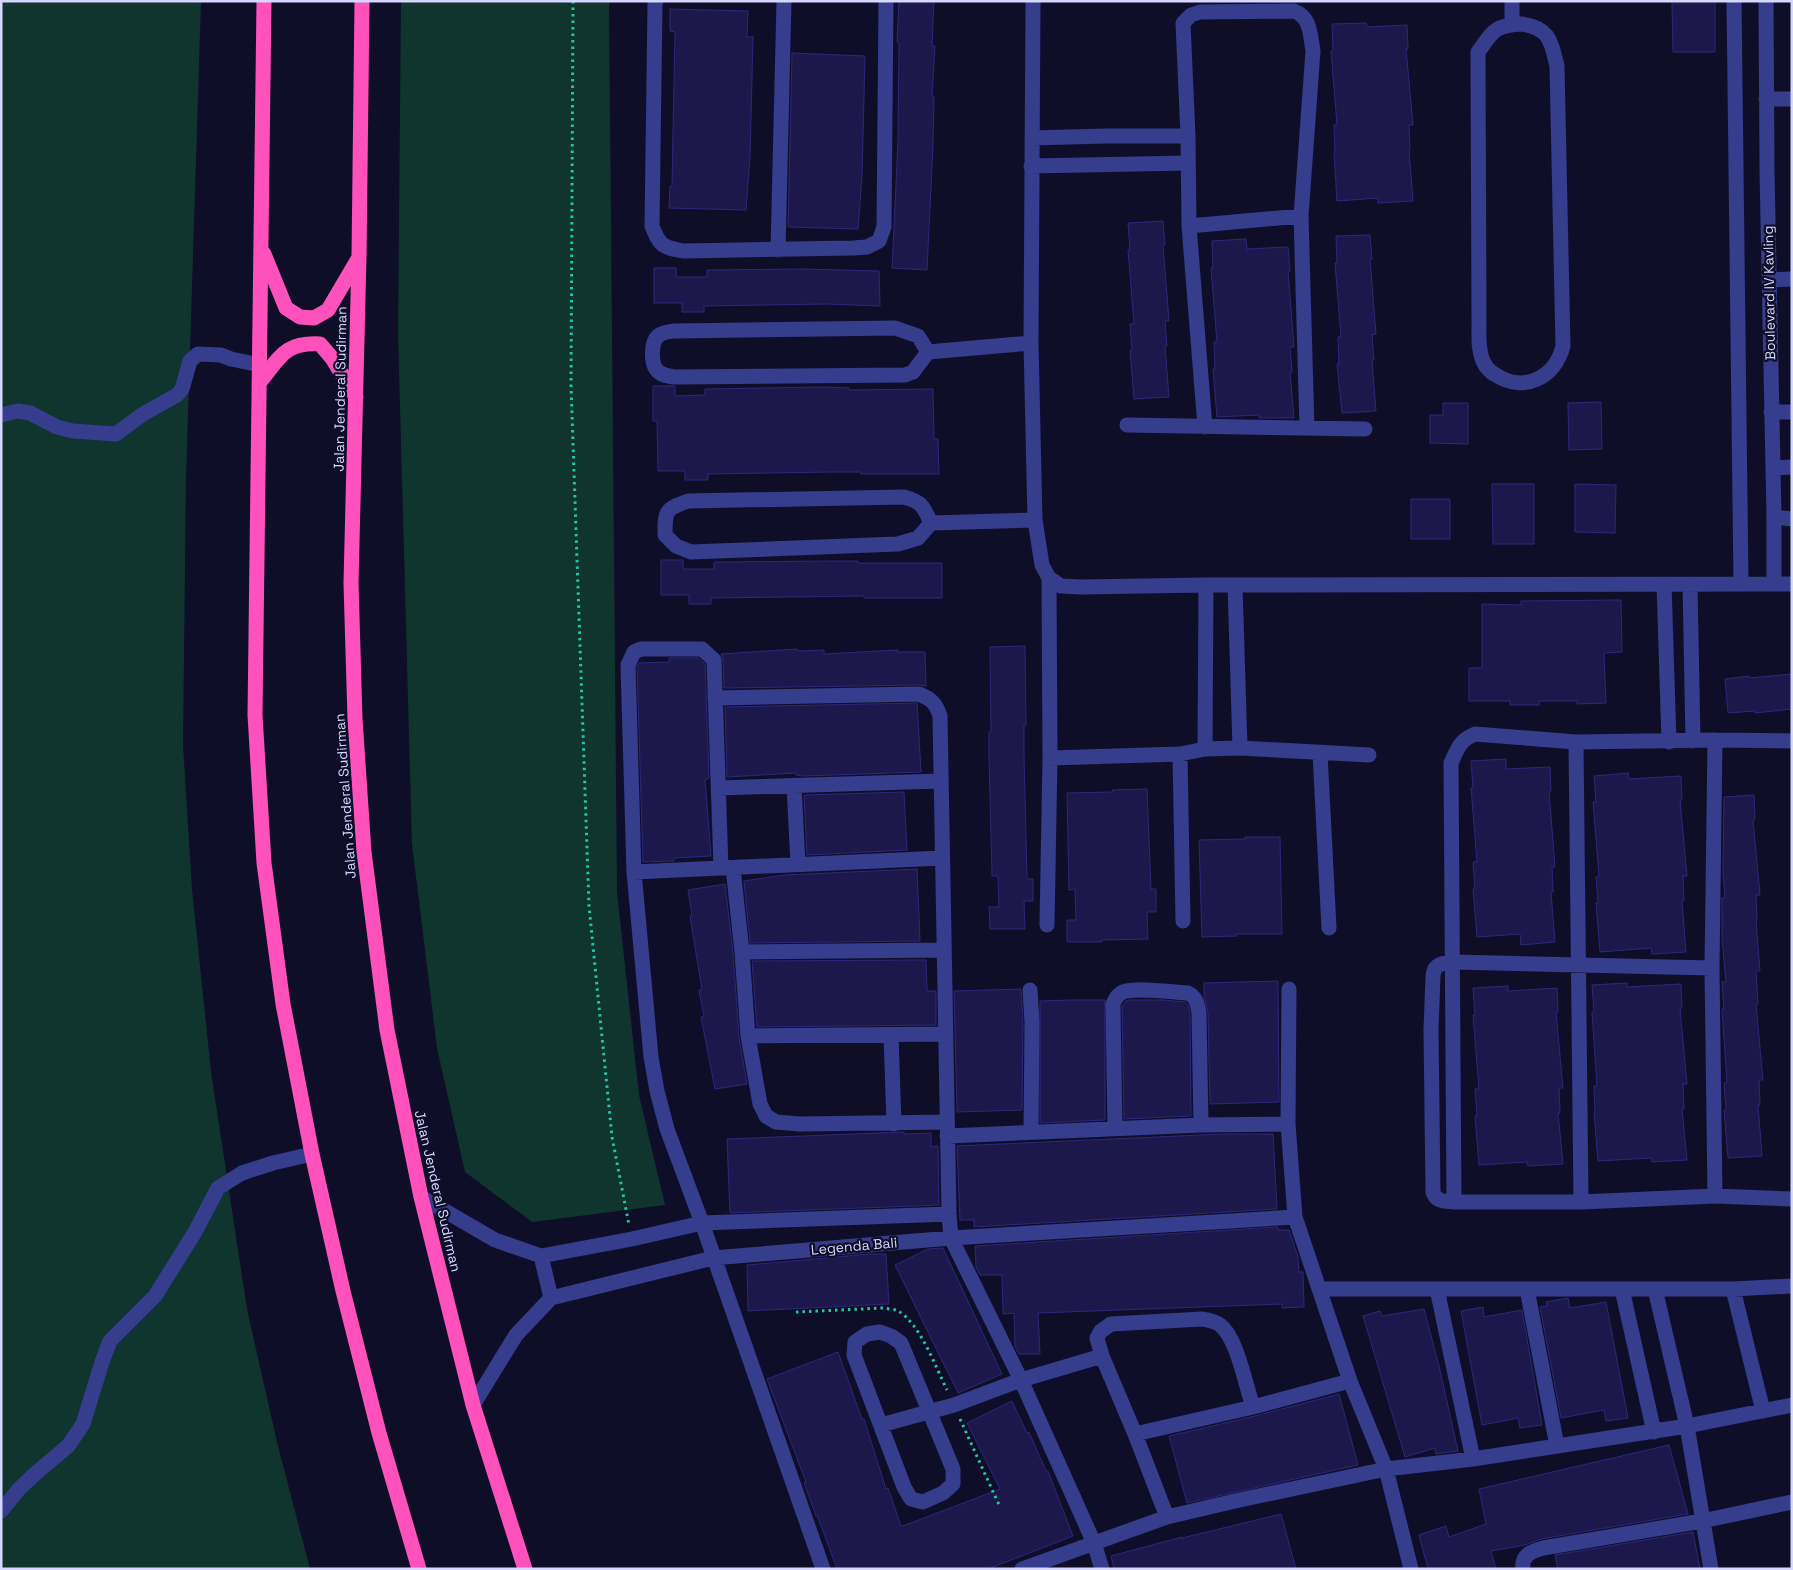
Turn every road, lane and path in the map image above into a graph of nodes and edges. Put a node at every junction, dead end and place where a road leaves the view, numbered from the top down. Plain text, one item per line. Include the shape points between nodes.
1 (264, 1) edge
2 (362, 1) edge
3 (573, 1) edge
4 (656, 1) edge
5 (784, 1) edge
6 (886, 1) edge
7 (1032, 1) edge
8 (1512, 1) edge
9 (1734, 1) edge
10 (1766, 1) edge
11 (1512, 24) junction
12 (1766, 99) junction
13 (1792, 99) edge
14 (1188, 136) junction
15 (1032, 138) junction
16 (1188, 163) junction
17 (1032, 166) junction
18 (1301, 216) junction
19 (1189, 226) junction
20 (261, 248) junction
21 (778, 250) junction
22 (359, 257) junction
23 (1792, 279) edge
24 (1769, 280) junction
25 (1031, 343) junction
26 (928, 352) junction
27 (260, 365) junction
28 (259, 383) junction
29 (356, 398) junction
30 (1771, 412) junction
31 (1792, 412) edge
32 (2, 416) edge
33 (1127, 425) dead end
34 (1204, 427) junction
35 (1307, 428) junction
36 (1366, 429) dead end
37 (1792, 467) edge
38 (1773, 468) junction
39 (1774, 517) junction
40 (1792, 518) edge
41 (1035, 520) junction
42 (930, 523) junction
43 (1049, 578) junction
44 (1664, 584) junction
45 (1690, 584) junction
46 (1741, 584) junction
47 (1774, 584) junction
48 (1792, 584) edge
49 (1206, 585) junction
50 (1235, 585) junction
51 (715, 698) junction
52 (1715, 740) junction
53 (1693, 741) junction
54 (1792, 741) edge
55 (1576, 742) junction
56 (1669, 742) junction
57 (1240, 748) junction
58 (1205, 749) junction
59 (1320, 753) junction
60 (1180, 754) junction
61 (1369, 755) dead end
62 (1050, 758) junction
63 (941, 781) junction
64 (794, 786) junction
65 (718, 788) junction
66 (942, 858) junction
67 (798, 864) junction
68 (727, 868) junction
69 (634, 872) junction
70 (1183, 920) dead end
71 (1047, 925) dead end
72 (1329, 928) dead end
73 (944, 950) junction
74 (742, 952) junction
75 (1454, 962) junction
76 (1578, 965) junction
77 (1712, 968) junction
78 (1289, 989) dead end
79 (1030, 990) dead end
80 (946, 1034) junction
81 (891, 1035) junction
82 (748, 1036) junction
83 (894, 1124) junction
84 (1288, 1124) junction
85 (1201, 1125) junction
86 (947, 1129) junction
87 (1115, 1129) junction
88 (1031, 1132) junction
89 (312, 1154) junction
90 (1715, 1196) junction
91 (421, 1197) junction
92 (1792, 1199) edge
93 (1454, 1202) junction
94 (1581, 1202) junction
95 (949, 1214) junction
96 (1296, 1217) junction
97 (702, 1223) junction
98 (951, 1238) junction
99 (632, 1239) junction
100 (541, 1256) junction
101 (714, 1258) junction
102 (1792, 1286) edge
103 (1622, 1288) junction
104 (1732, 1288) junction
105 (1436, 1289) junction
106 (1527, 1289) junction
107 (1655, 1289) junction
108 (1319, 1290) junction
109 (551, 1298) junction
110 (796, 1312) dead end
111 (916, 1328) dead end
112 (1102, 1356) junction
113 (1021, 1380) junction
114 (1350, 1380) junction
115 (473, 1405) junction
116 (1792, 1405) edge
117 (1253, 1407) junction
118 (929, 1411) junction
119 (1763, 1411) junction
120 (881, 1425) junction
121 (1687, 1426) junction
122 (1654, 1432) junction
123 (1135, 1434) junction
124 (1556, 1446) junction
125 (1472, 1459) junction
126 (1386, 1470) junction
127 (1792, 1502) edge
128 (1, 1511) edge
129 (1167, 1517) junction
130 (1702, 1521) junction
131 (1094, 1543) junction
132 (419, 1569) edge
133 (525, 1569) edge
134 (823, 1569) edge
135 (1022, 1569) edge
136 (1102, 1569) edge
137 (1411, 1569) edge
138 (1523, 1569) edge
139 (1711, 1569) edge

1 - 20 highway
2 - 22 highway, Jalan Jenderal Sudirman
3 - 99 path via 571,385 589,906 612,1137
4 - 21 street via 652,226 658,239 666,247 682,251
5 - 21 street
6 - 21 street via 884,227 880,241 867,247
7 - 15 street
8 - 11 street
9 - 46 street
10 - 12 street, Boulevard IV Kavling
11 - 11 street via 1531,25 1542,30 1551,41 1557,66 1562,346 1554,366 1542,377 1528,383 1509,382 1488,370 1479,350 1478,52 1491,33
12 - 13 street
12 - 24 street, Boulevard IV Kavling
14 - 15 street
14 - 16 street
14 - 18 street via 1183,23 1190,15 1200,12 1300,13 1306,18 1313,51
15 - 17 street
16 - 17 street
16 - 19 street
17 - 25 street
18 - 19 street
18 - 35 street
19 - 34 street
20 - 22 highway via 286,308 300,317 314,318 328,310
20 - 27 highway
22 - 29 highway, Jalan Jenderal Sudirman
23 - 24 street
24 - 30 street, Boulevard IV Kavling
25 - 26 street
25 - 41 street
26 - 26 street via 913,372 905,375 674,377 662,374 653,363 653,343 657,336 673,331 895,328 918,336
27 - 28 highway
27 - 32 street via 221,355 198,354 190,361 182,389 177,395 116,434 57,428 30,413 18,411
28 - 29 highway via 287,349 305,343 320,344
28 - 89 highway via 255,715 264,863 283,1004
29 - 91 highway, Jalan Jenderal Sudirman via 351,583 355,720 364,852 387,1030
30 - 31 street
30 - 38 street, Boulevard IV Kavling
33 - 34 street
34 - 35 street
35 - 36 street
37 - 38 street
38 - 39 street, Boulevard IV Kavling
39 - 40 street
39 - 47 street, Boulevard IV Kavling
41 - 42 street
41 - 43 street via 1042,565
42 - 42 street via 918,538 898,544 691,552 676,546 665,535 665,517 672,506 688,501 904,497 922,505
43 - 49 street via 1060,586 1081,587
43 - 62 street
44 - 45 street
44 - 50 street
44 - 56 street
45 - 46 street
45 - 53 street
46 - 47 street
47 - 48 street
49 - 50 street
49 - 58 street
50 - 57 street
51 - 63 street via 919,694 931,699 940,716
51 - 65 street
51 - 69 street via 714,660 702,649 641,648 630,657
52 - 53 street
52 - 54 street
52 - 77 street
53 - 56 street
55 - 56 street
55 - 75 street via 1475,734 1458,746 1452,763
55 - 76 street
57 - 58 street
57 - 59 street
58 - 60 street
59 - 61 street
59 - 72 street
60 - 62 street
60 - 70 street
62 - 71 street
63 - 64 street
63 - 66 street
64 - 65 street
64 - 67 street
65 - 68 street
66 - 67 street
66 - 73 street
67 - 68 street
68 - 69 street
68 - 74 street
69 - 97 street via 657,1091 667,1129
73 - 74 street
73 - 80 street
74 - 82 street
75 - 76 street
75 - 93 street
75 - 93 street via 1441,963 1433,971 1431,1030 1433,1192 1440,1200
76 - 77 street
76 - 94 street
77 - 90 street
78 - 84 street
79 - 88 street
80 - 81 street
80 - 86 street
81 - 82 street
81 - 83 street
82 - 83 street via 760,1104 766,1116 776,1122 800,1124
83 - 86 street
84 - 85 street
84 - 96 street
85 - 87 street
85 - 87 street via 1199,1013 1194,996 1132,990 1122,992 1113,1004
86 - 88 street
86 - 95 street
87 - 88 street
89 - 128 street via 242,1173 218,1188 155,1296 110,1342 83,1424 68,1446 19,1489
89 - 132 highway via 378,1433
90 - 92 street
90 - 94 street
91 - 100 street, Legenda Bali via 495,1240
91 - 115 highway, Jalan Jenderal Sudirman
93 - 94 street
95 - 97 street, Legenda Bali
95 - 98 street
96 - 98 street, Legenda Bali
96 - 108 street
97 - 99 street, Legenda Bali
97 - 101 street
98 - 101 street, Legenda Bali
98 - 113 street
99 - 100 street, Legenda Bali
100 - 109 street
101 - 109 street, Legenda Bali
101 - 134 street
102 - 104 street
103 - 106 street
103 - 107 street
103 - 122 street
104 - 107 street
104 - 119 street
105 - 106 street
105 - 108 street
105 - 125 street
106 - 124 street
107 - 121 street
108 - 114 street
109 - 115 street via 516,1335
110 - 111 path via 883,1308 896,1310
112 - 113 street
112 - 117 street via 1097,1338 1111,1324 1213,1321 1233,1340
112 - 123 street
113 - 118 street
113 - 131 street
114 - 117 street
114 - 126 street
115 - 133 highway, Jalan Jenderal Sudirman
116 - 119 street
117 - 123 street
118 - 120 street
118 - 120 street via 954,1469 953,1484 943,1493 923,1502 911,1499 904,1487
118 - 120 street via 901,1343 880,1332 867,1334 855,1342 854,1355
119 - 121 street
121 - 122 street
121 - 130 street
122 - 124 street
123 - 129 street
124 - 125 street
125 - 126 street
126 - 129 street
126 - 137 street
127 - 130 street
129 - 131 street
130 - 138 street via 1534,1550 1526,1556
130 - 139 street
131 - 135 street
131 - 136 street

